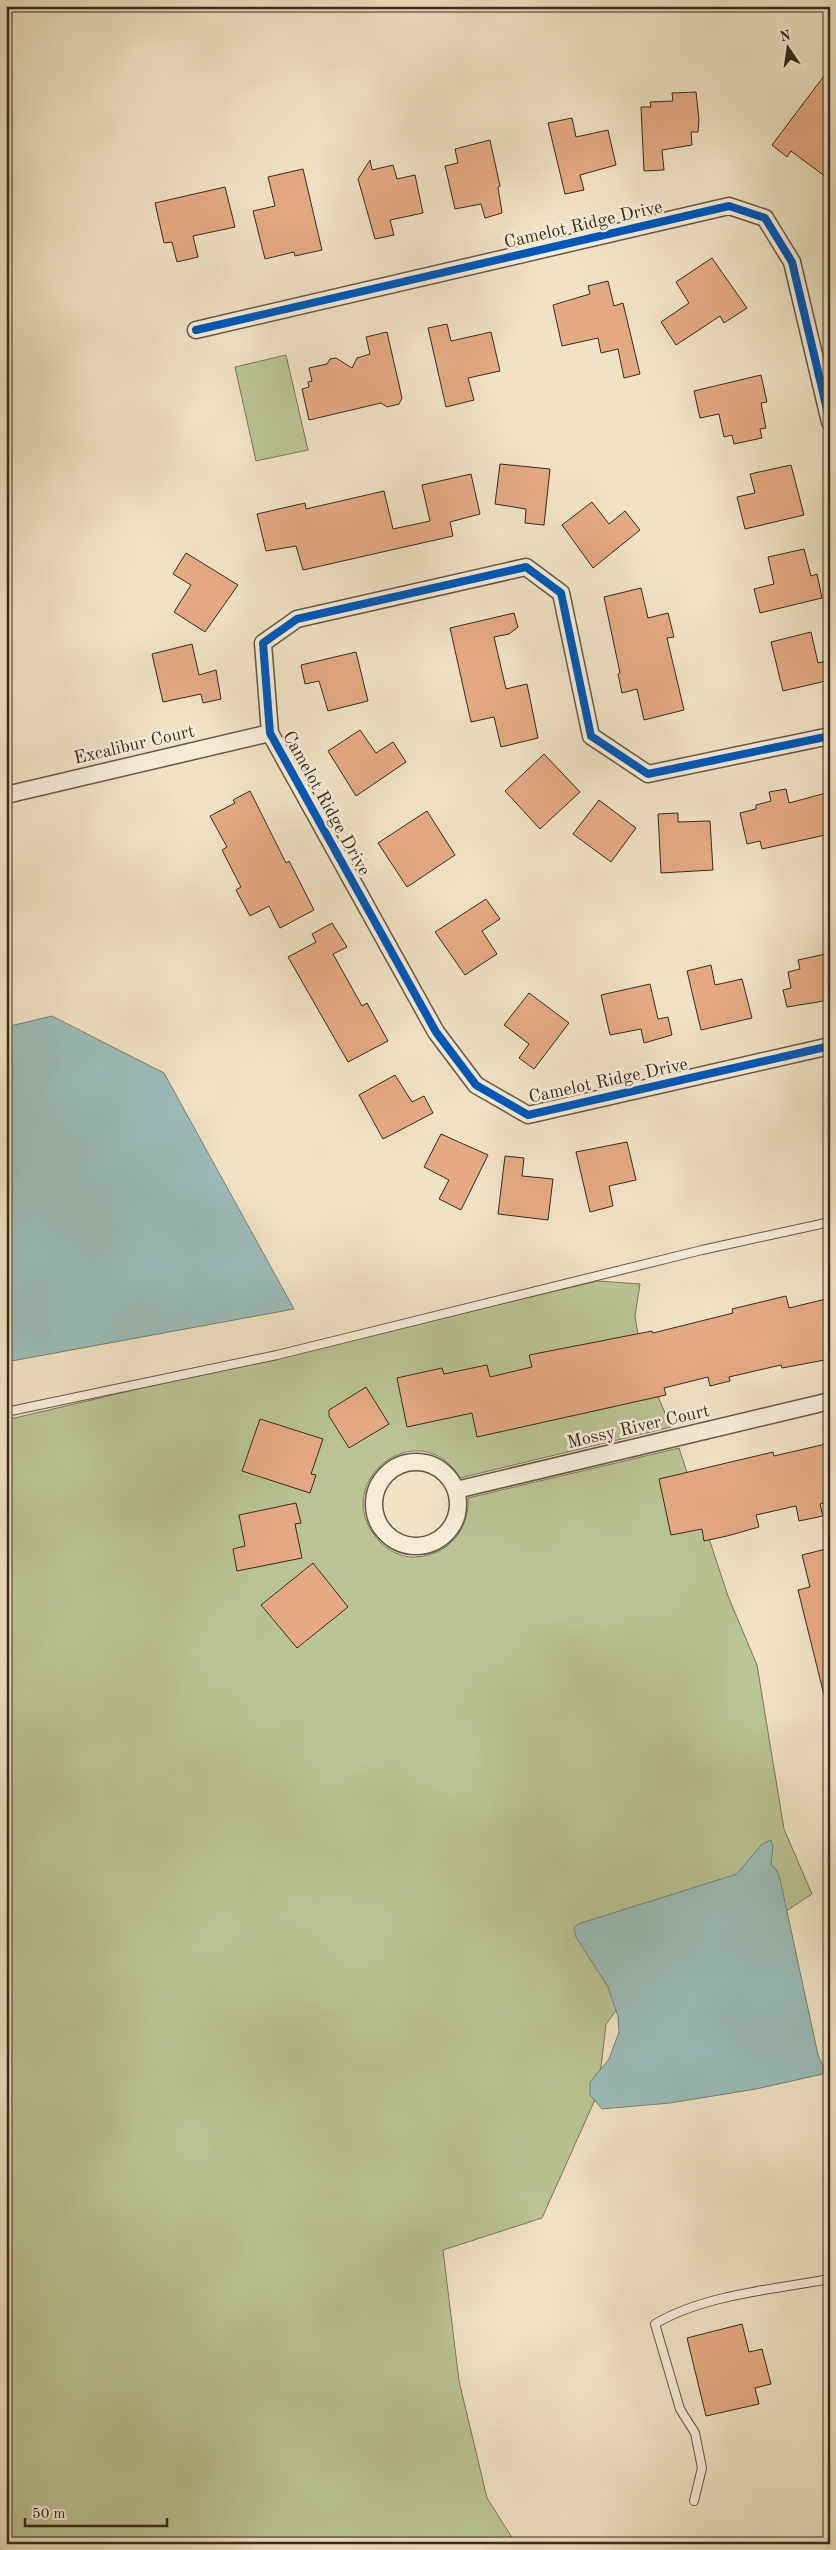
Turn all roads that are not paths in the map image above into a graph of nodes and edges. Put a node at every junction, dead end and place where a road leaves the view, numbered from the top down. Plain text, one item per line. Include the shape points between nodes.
1 (196, 330) dead end
2 (825, 384) edge
3 (830, 422) edge
4 (270, 732) junction
5 (830, 736) edge
6 (6, 795) edge
7 (830, 1046) edge
8 (830, 1222) edge
9 (830, 1402) edge
10 (6, 1412) edge
11 (456, 1490) junction
12 (830, 2279) edge
13 (694, 2501) dead end

1 - 2 street, Camelot Ridge Drive via 729,206 765,218 792,262
2 - 3 street, Camelot Ridge Drive
4 - 5 street, Camelot Ridge Drive via 263,644 297,618 526,567 561,593 591,736 648,774
4 - 6 street, Excalibur Court
4 - 7 street, Camelot Ridge Drive via 436,1032 476,1085 528,1115
8 - 10 lane via 702,1250 277,1355
9 - 11 street, Mossy River Court
11 - 11 street via 438,1467 424,1462 395,1466 376,1488 374,1516 390,1538 415,1547 428,1544 441,1538 453,1523 458,1503
12 - 13 lane via 712,2302 655,2324 680,2409 694,2433 702,2468

